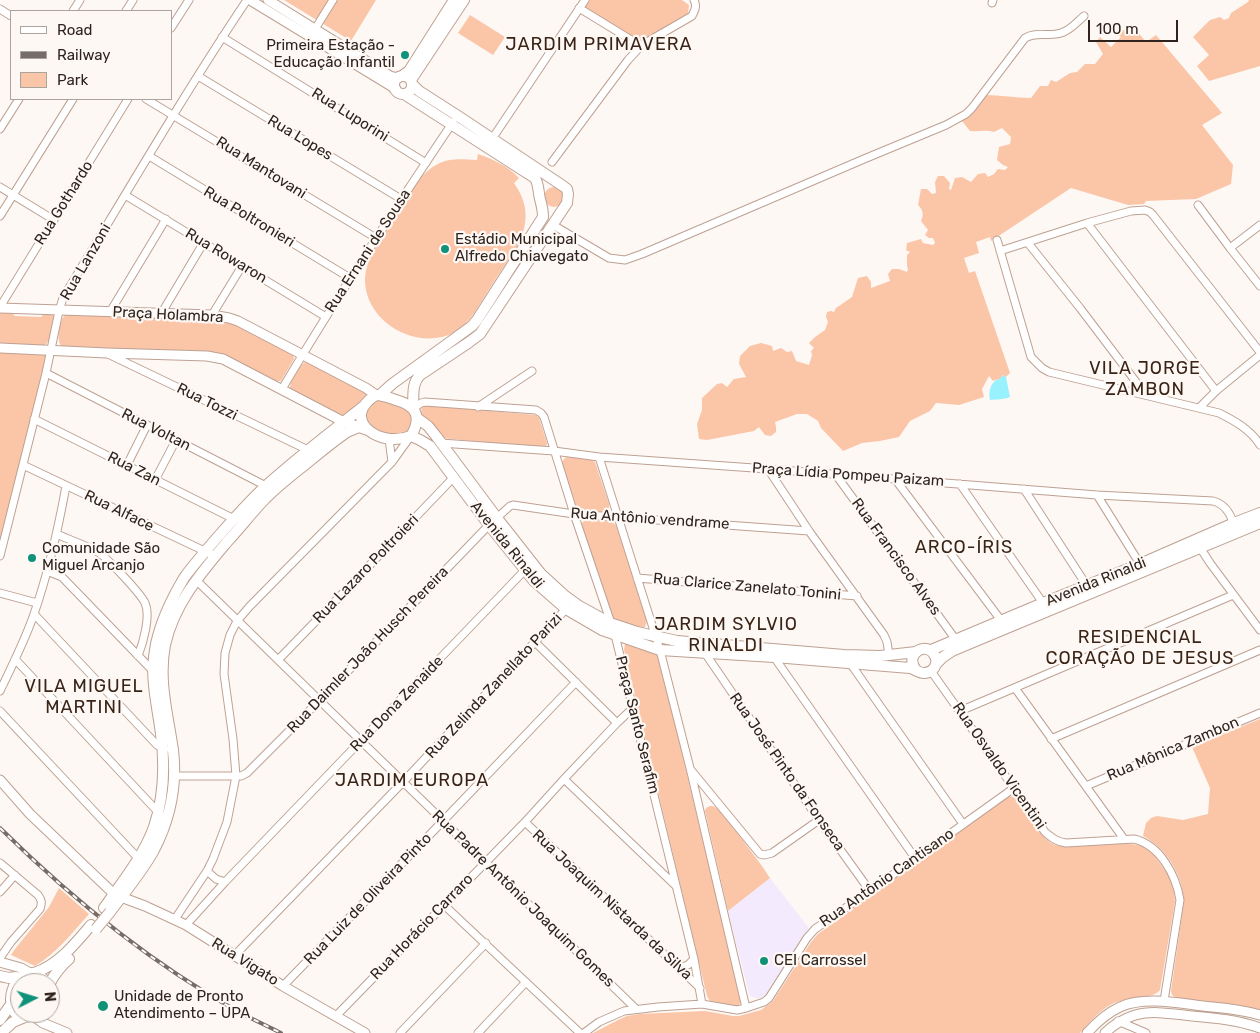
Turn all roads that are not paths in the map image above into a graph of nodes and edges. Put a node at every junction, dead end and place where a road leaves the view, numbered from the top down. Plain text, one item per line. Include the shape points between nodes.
1 (189, 0) edge
2 (248, 0) edge
3 (268, 0) edge
4 (333, 0) edge
5 (454, 0) edge
6 (464, 0) edge
7 (585, 0) edge
8 (694, 0) edge
9 (580, 8) junction
10 (1084, 16) dead end
11 (172, 26) edge
12 (315, 29) junction
13 (222, 37) junction
14 (642, 46) junction
15 (198, 76) junction
16 (406, 80) junction
17 (400, 92) junction
18 (18, 100) edge
19 (72, 100) edge
20 (127, 100) edge
21 (148, 100) edge
22 (174, 115) junction
23 (458, 116) junction
24 (452, 125) junction
25 (0, 130) edge
26 (492, 139) junction
27 (149, 156) junction
28 (426, 162) junction
29 (552, 162) dead end
30 (558, 182) junction
31 (0, 187) edge
32 (540, 191) junction
33 (13, 195) junction
34 (125, 195) junction
35 (401, 200) junction
36 (1198, 205) dead end
37 (543, 206) junction
38 (564, 208) junction
39 (0, 216) edge
40 (166, 219) junction
41 (54, 220) junction
42 (1086, 223) junction
43 (553, 225) junction
44 (1260, 225) edge
45 (376, 238) junction
46 (997, 240) dead end
47 (204, 242) junction
48 (1028, 243) junction
49 (1230, 248) junction
50 (1000, 251) junction
51 (242, 266) junction
52 (350, 278) junction
53 (1260, 286) edge
54 (0, 307) edge
55 (59, 311) junction
56 (110, 312) junction
57 (161, 314) junction
58 (212, 315) junction
59 (326, 316) junction
60 (0, 348) edge
61 (51, 350) junction
62 (107, 353) junction
63 (1260, 353) edge
64 (302, 355) junction
65 (532, 371) dead end
66 (46, 374) junction
67 (282, 389) junction
68 (1216, 391) junction
69 (378, 395) junction
70 (1146, 395) junction
71 (364, 406) junction
72 (478, 407) junction
73 (1198, 408) junction
74 (415, 413) junction
75 (34, 419) junction
76 (344, 422) junction
77 (147, 425) junction
78 (365, 428) junction
79 (411, 437) junction
80 (389, 439) junction
81 (176, 440) junction
82 (441, 443) junction
83 (1260, 445) edge
84 (308, 450) junction
85 (554, 451) junction
86 (599, 457) junction
87 (392, 462) junction
88 (23, 465) junction
89 (127, 465) junction
90 (768, 469) junction
91 (836, 475) junction
92 (453, 478) junction
93 (895, 479) junction
94 (156, 480) junction
95 (960, 484) junction
96 (66, 486) junction
97 (266, 486) junction
98 (1024, 489) junction
99 (1097, 495) junction
100 (1260, 513) edge
101 (574, 514) junction
102 (617, 517) junction
103 (234, 519) junction
104 (493, 522) junction
105 (1260, 523) edge
106 (1234, 528) junction
107 (809, 531) junction
108 (57, 534) junction
109 (1201, 548) junction
110 (210, 554) junction
111 (0, 556) edge
112 (1140, 564) junction
113 (524, 570) junction
114 (47, 571) junction
115 (637, 578) junction
116 (196, 580) junction
117 (1092, 588) junction
118 (0, 593) edge
119 (1233, 595) junction
120 (857, 596) junction
121 (1043, 603) junction
122 (37, 604) junction
123 (566, 609) junction
124 (34, 614) junction
125 (237, 621) junction
126 (610, 623) junction
127 (1004, 624) junction
128 (1260, 630) edge
129 (615, 635) junction
130 (656, 637) junction
131 (956, 640) junction
132 (534, 642) junction
133 (660, 650) junction
134 (931, 650) junction
135 (1260, 650) edge
136 (705, 652) junction
137 (916, 652) junction
138 (889, 655) junction
139 (138, 656) junction
140 (774, 657) junction
141 (15, 659) junction
142 (278, 660) junction
143 (850, 663) junction
144 (934, 668) junction
145 (916, 670) junction
146 (153, 671) junction
147 (576, 682) junction
148 (1015, 688) junction
149 (0, 691) edge
150 (319, 701) junction
151 (633, 708) junction
152 (0, 711) edge
153 (960, 711) junction
154 (1260, 713) edge
155 (617, 723) junction
156 (1051, 739) junction
157 (361, 741) junction
158 (168, 750) junction
159 (690, 768) junction
160 (175, 776) junction
161 (236, 776) junction
162 (564, 779) junction
163 (0, 780) edge
164 (403, 782) junction
165 (1086, 786) junction
166 (1014, 788) junction
167 (158, 812) junction
168 (819, 820) junction
169 (443, 821) junction
170 (525, 822) junction
171 (963, 824) junction
172 (1124, 839) junction
173 (668, 856) junction
174 (138, 858) junction
175 (915, 858) junction
176 (0, 863) edge
177 (486, 863) junction
178 (652, 863) junction
179 (207, 871) junction
180 (15, 875) junction
181 (225, 882) junction
182 (676, 886) junction
183 (870, 891) junction
184 (0, 892) edge
185 (117, 896) junction
186 (444, 905) junction
187 (175, 919) junction
188 (186, 925) junction
189 (94, 927) junction
190 (486, 943) junction
191 (234, 956) junction
192 (0, 960) edge
193 (694, 960) junction
194 (679, 968) junction
195 (24, 973) edge
196 (30, 973) edge
197 (55, 973) edge
198 (526, 982) junction
199 (10, 984) edge
200 (283, 986) junction
201 (700, 988) junction
202 (4, 1001) edge
203 (1164, 1001) junction
204 (702, 1004) junction
205 (746, 1008) junction
206 (636, 1009) junction
207 (1260, 1015) edge
208 (336, 1016) junction
209 (0, 1020) edge
210 (1118, 1021) junction
211 (12, 1023) edge
212 (43, 1023) edge
213 (1260, 1028) edge
214 (1, 1033) edge
215 (67, 1033) edge
216 (365, 1033) edge
217 (400, 1033) edge
218 (478, 1033) edge
219 (580, 1033) edge
220 (584, 1033) edge
221 (1087, 1033) edge
222 (1106, 1033) edge
223 (1146, 1033) edge

1 - 11 street
2 - 13 street, Rua Lanzoni
2 - 17 street
3 - 12 street
4 - 12 street
5 - 16 main road via 408,71
6 - 16 main road
7 - 9 street
8 - 14 street via 692,16
9 - 14 street
9 - 26 street
10 - 43 street via 1061,34 1033,34 1025,38 980,99 958,119 642,254 625,260 609,258
12 - 16 street via 390,76
13 - 15 street, Rua Lanzoni
13 - 28 street, Rua Luporini
14 - 29 street
15 - 22 street, Rua Lanzoni
15 - 35 street, Rua Lopes
16 - 17 main road via 394,84
16 - 17 main road via 411,90
16 - 23 main road
17 - 24 main road
18 - 25 street
19 - 33 street
20 - 41 street, Rua Gothardo
21 - 22 street, Rua Mantovani
22 - 27 street, Rua Lanzoni
22 - 45 street, Rua Mantovani
23 - 24 street, Rua Ernani de Sousa
23 - 26 main road
24 - 28 street, Rua Ernani de Sousa
24 - 32 main road via 535,178
26 - 30 main road
27 - 34 street, Rua Lanzoni
27 - 52 street, Rua Poltronieri
28 - 35 street, Rua Ernani de Sousa
30 - 32 main road via 549,183
30 - 38 main road via 567,189 568,199
31 - 33 street
32 - 37 main road
33 - 39 street
33 - 41 street
34 - 40 street, Rua Rowaron
34 - 55 street, Rua Lanzoni via 63,298
35 - 45 street, Rua Ernani de Sousa
36 - 49 street
37 - 38 main road via 557,211
37 - 69 main road via 541,222 472,326
38 - 43 main road
40 - 47 street, Rua Rowaron
40 - 56 street
41 - 54 street, Rua Gothardo
42 - 48 street
42 - 63 street via 1131,211 1150,212
42 - 68 street
43 - 74 main road via 480,334 416,379 413,385
44 - 49 street
45 - 52 street, Rua Ernani de Sousa
46 - 50 street
47 - 51 street, Rua Rowaron
47 - 57 street
48 - 50 street
48 - 70 street
49 - 53 street
50 - 70 street via 1036,364 1049,372
51 - 58 street
51 - 59 street, Rua Rowaron
52 - 59 street, Rua Ernani de Sousa
54 - 55 street, Praça Holambra
55 - 56 street, Praça Holambra
55 - 61 street, Rua Lanzoni
56 - 57 street, Praça Holambra
57 - 58 street, Praça Holambra
58 - 64 street, Praça Holambra via 238,321
59 - 64 street, Rua Ernani de Sousa
60 - 61 street
61 - 62 street
61 - 66 street, Rua Lanzoni
62 - 67 street via 223,358
62 - 84 street, Rua Tozzi
63 - 68 street
64 - 67 street, Rua Ernani de Sousa
64 - 69 street, Praça Holambra
65 - 72 street
66 - 75 street, Rua Lanzoni
66 - 77 street, Rua Voltan
67 - 76 street
68 - 73 street
69 - 71 main road
69 - 74 main road, Avenida Rinaldi via 405,402
70 - 73 street
71 - 76 main road
71 - 78 main road via 362,421
72 - 74 street, Praça Santo Serafim via 425,402
72 - 85 street, Praça Santo Serafim via 536,410 544,417
73 - 83 street via 1234,420
74 - 79 main road via 416,426
74 - 82 main road, Avenida Rinaldi
75 - 88 street, Rua Lanzoni
75 - 89 street, Rua Zan
76 - 78 street
76 - 84 main road
77 - 81 street, Rua Voltan
77 - 89 street
78 - 80 main road
78 - 110 main road via 356,427 342,435 277,488
79 - 80 main road
79 - 87 street
79 - 92 main road, Avenida Rinaldi via 430,446
80 - 87 street
81 - 94 street
81 - 97 street, Rua Voltan
82 - 85 street, Praça Lídia Pompeu Paizam
82 - 104 main road, Avenida Rinaldi
84 - 97 main road
85 - 86 street, Praça Lídia Pompeu Paizam
85 - 101 street, Praça Santo Serafim
86 - 90 street, Praça Lídia Pompeu Paizam
86 - 102 street
87 - 125 street
88 - 96 street, Rua Alface
88 - 111 street, Rua Lanzoni
89 - 94 street, Rua Zan
90 - 91 street, Praça Lídia Pompeu Paizam
90 - 107 street
91 - 93 street, Praça Lídia Pompeu Paizam
91 - 131 street, Rua Francisco Alves
92 - 104 main road, Avenida Rinaldi
92 - 142 street, Rua Lazaro Poltroieri
93 - 95 street, Praça Lídia Pompeu Paizam
93 - 127 street
94 - 103 street, Rua Zan
95 - 98 street, Praça Lídia Pompeu Paizam
95 - 121 street
96 - 108 street
96 - 110 street, Rua Alface
97 - 103 main road
98 - 99 street, Praça Lídia Pompeu Paizam
98 - 117 street
99 - 106 street, Praça Lídia Pompeu Paizam via 1216,502 1231,514
99 - 112 street
100 - 106 main road, Avenida Rinaldi
101 - 102 street, Rua Antônio vendrame
101 - 104 street, Rua Antônio vendrame via 516,504
101 - 126 street, Praça Santo Serafim
102 - 107 street, Rua Antônio vendrame
102 - 115 street
103 - 110 main road
104 - 113 main road, Avenida Rinaldi
104 - 126 main road, Avenida Rinaldi via 551,584 578,606
104 - 150 street, Rua Daimler João Husch Pereira
105 - 106 main road, Avenida Rinaldi
106 - 109 main road, Avenida Rinaldi
106 - 112 main road, Avenida Rinaldi
107 - 120 street
108 - 114 street
108 - 139 street via 97,551 145,603 148,616
109 - 117 main road, Avenida Rinaldi
109 - 119 street
110 - 116 main road
110 - 146 main road via 185,578 171,602 156,645
112 - 117 main road, Avenida Rinaldi
113 - 123 main road, Avenida Rinaldi
113 - 157 street, Rua Dona Zenaide
114 - 122 street
114 - 139 street via 62,578
115 - 120 street, Rua Clarice Zanelato Tonini
115 - 130 street
116 - 125 street, Rua Padre Antônio Joaquim Gomes
116 - 158 main road via 172,623 166,645 162,672
117 - 121 main road, Avenida Rinaldi
117 - 127 main road, Avenida Rinaldi
118 - 122 street
119 - 128 street
119 - 148 street
120 - 138 street via 884,635
121 - 127 main road, Avenida Rinaldi
122 - 124 street
123 - 129 main road, Avenida Rinaldi
123 - 132 street, Rua Zelinda Zanellato Parizi
124 - 141 street
124 - 158 street via 157,745
125 - 142 street, Rua Padre Antônio Joaquim Gomes
125 - 161 street via 227,644 224,674
126 - 129 street, Praça Santo Serafim
126 - 130 main road, Avenida Rinaldi
127 - 131 main road, Avenida Rinaldi
127 - 144 main road, Avenida Rinaldi via 952,651
129 - 133 main road, Avenida Rinaldi
129 - 151 street, Praça Santo Serafim
130 - 133 street
130 - 138 main road, Avenida Rinaldi via 844,655
131 - 134 main road, Avenida Rinaldi
132 - 147 street
132 - 164 street, Rua Zelinda Zanellato Parizi
133 - 136 main road, Avenida Rinaldi
133 - 159 street
134 - 137 main road via 924,648
134 - 144 main road via 936,657
135 - 156 street
136 - 140 main road, Avenida Rinaldi
136 - 168 street, Rua José Pinto da Fonseca
137 - 138 main road, Avenida Rinaldi
137 - 145 main road via 912,659
139 - 146 street
140 - 143 main road, Avenida Rinaldi
140 - 175 street
141 - 149 street
141 - 167 street
142 - 150 street, Rua Padre Antônio Joaquim Gomes
143 - 145 main road, Avenida Rinaldi
143 - 171 street
144 - 145 main road via 924,673
144 - 153 street, Rua Osvaldo Vicentini
146 - 158 main road via 154,694
147 - 155 street
147 - 169 street, Rua Luiz de Oliveira Pinto
148 - 153 street
148 - 156 street
150 - 157 street, Rua Padre Antônio Joaquim Gomes
150 - 161 street, Rua Daimler João Husch Pereira via 247,774
151 - 155 street, Rua Horácio Carraro
151 - 173 street, Praça Santo Serafim
152 - 174 street
153 - 166 street, Rua Osvaldo Vicentini
154 - 165 street, Rua Mônica Zambon
155 - 162 street, Rua Horácio Carraro
156 - 165 street
157 - 164 street, Rua Padre Antônio Joaquim Gomes
157 - 181 street, Rua Dona Zenaide
158 - 160 main road
158 - 167 main road
159 - 168 street via 760,854 772,853
159 - 205 street
160 - 161 street
160 - 185 main road via 165,826 154,850 137,876
161 - 179 street via 227,822
162 - 170 street, Rua Horácio Carraro
162 - 178 street
163 - 185 street, Rua Vigato
164 - 169 street, Rua Padre Antônio Joaquim Gomes
164 - 191 street, Rua Zelinda Zanellato Parizi
165 - 172 street
166 - 171 street, Rua Antônio Cantisano
166 - 172 street, Rua Osvaldo Vicentini via 1052,839 1059,842
167 - 174 main road via 154,828
168 - 183 street, Rua José Pinto da Fonseca
169 - 177 street, Rua Padre Antônio Joaquim Gomes
169 - 200 street, Rua Luiz de Oliveira Pinto
170 - 177 street, Rua Horácio Carraro
170 - 194 street, Rua Joaquim Nistarda da Silva
171 - 175 street, Rua Antônio Cantisano
172 - 203 street, Rua Osvaldo Vicentini via 1141,841 1154,850 1171,872 1178,890 1179,908
173 - 178 street
173 - 182 street, Praça Santo Serafim
174 - 185 main road
175 - 183 street, Rua Antônio Cantisano
176 - 180 street
177 - 186 street, Rua Horácio Carraro
177 - 206 street, Rua Padre Antônio Joaquim Gomes
178 - 182 street
179 - 181 street
179 - 187 street
180 - 184 street
180 - 192 street via 42,899 42,904
181 - 188 street, Rua Dona Zenaide
182 - 193 street, Praça Santo Serafim
183 - 205 street, Rua Antônio Cantisano via 815,929 769,998
185 - 187 street, Rua Vigato
185 - 189 main road
186 - 190 street
186 - 208 street, Rua Horácio Carraro
187 - 188 street, Rua Vigato
188 - 191 street, Rua Vigato
189 - 196 main road via 45,970
189 - 197 main road via 80,948
190 - 198 street
190 - 217 street
191 - 200 street, Rua Vigato
192 - 195 street via 21,968
193 - 194 street
193 - 201 street, Praça Santo Serafim
194 - 201 street, Rua Joaquim Nistarda da Silva
198 - 218 street
198 - 219 street
199 - 202 main road
200 - 208 street, Rua Vigato
201 - 204 street, Praça Santo Serafim
202 - 209 main road
203 - 207 street
203 - 221 street via 1121,1006
204 - 205 street, Rua Antônio Cantisano via 730,1010
204 - 206 street, Rua Antônio Cantisano
206 - 220 street, Rua Antônio Cantisano via 599,1022
208 - 216 street, Rua Vigato
210 - 213 street via 1161,1012 1229,1020
210 - 222 street
210 - 223 street
211 - 214 main road
212 - 215 street

